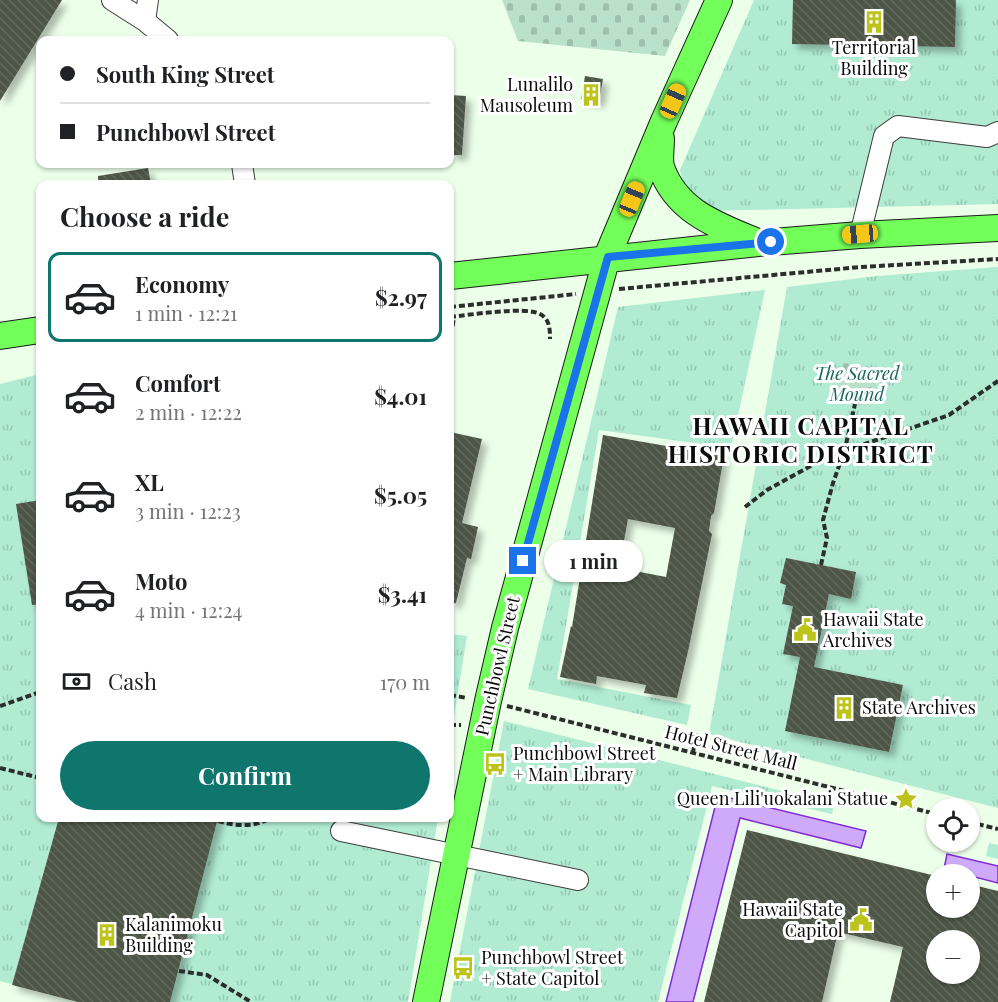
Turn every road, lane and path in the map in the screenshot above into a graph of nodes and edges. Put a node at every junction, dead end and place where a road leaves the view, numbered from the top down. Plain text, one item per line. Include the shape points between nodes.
1 (112, 0) edge
2 (148, 0) edge
3 (719, 0) edge
4 (145, 21) junction
5 (163, 36) edge
6 (661, 130) junction
7 (998, 132) edge
8 (998, 228) edge
9 (860, 234) junction
10 (758, 243) junction
11 (608, 257) junction
12 (998, 259) edge
13 (454, 276) edge
14 (634, 287) dead end
15 (551, 298) dead end
16 (454, 307) edge
17 (454, 317) edge
18 (36, 331) edge
19 (0, 336) edge
20 (550, 339) dead end
21 (998, 381) edge
22 (855, 404) dead end
23 (845, 449) junction
24 (745, 507) dead end
25 (821, 565) dead end
26 (36, 693) edge
27 (454, 696) edge
28 (471, 699) dead end
29 (0, 706) edge
30 (519, 709) dead end
31 (696, 733) dead end
32 (693, 753) junction
33 (0, 768) edge
34 (36, 777) edge
35 (926, 811) edge
36 (222, 822) edge
37 (259, 822) edge
38 (980, 825) edge
39 (998, 829) edge
40 (341, 831) dead end
41 (457, 855) junction
42 (578, 880) dead end
43 (179, 971) dead end
44 (251, 1002) edge
45 (426, 1002) edge

1 - 4 street
2 - 4 street
3 - 6 main road, Punchbowl Street
4 - 5 street
6 - 10 main road via 660,165 680,201 710,222
6 - 11 main road, Punchbowl Street
7 - 9 street via 987,137 898,126 884,136
8 - 9 main road
9 - 10 main road
10 - 11 main road
11 - 13 main road
11 - 41 main road, Punchbowl Street via 505,628
12 - 14 path
15 - 16 path
17 - 20 path via 524,310 540,314 548,321
18 - 19 main road
21 - 23 path via 949,415
22 - 23 path
23 - 24 path via 793,474
23 - 25 path via 823,520 826,538
26 - 29 path
27 - 28 path
30 - 32 path, Hotel Street Mall
31 - 32 path
32 - 35 path, Hotel Street Mall
33 - 34 path
36 - 37 path via 237,826
38 - 39 path
40 - 41 street
41 - 42 street
41 - 45 main road, Punchbowl Street
43 - 44 path via 207,975

